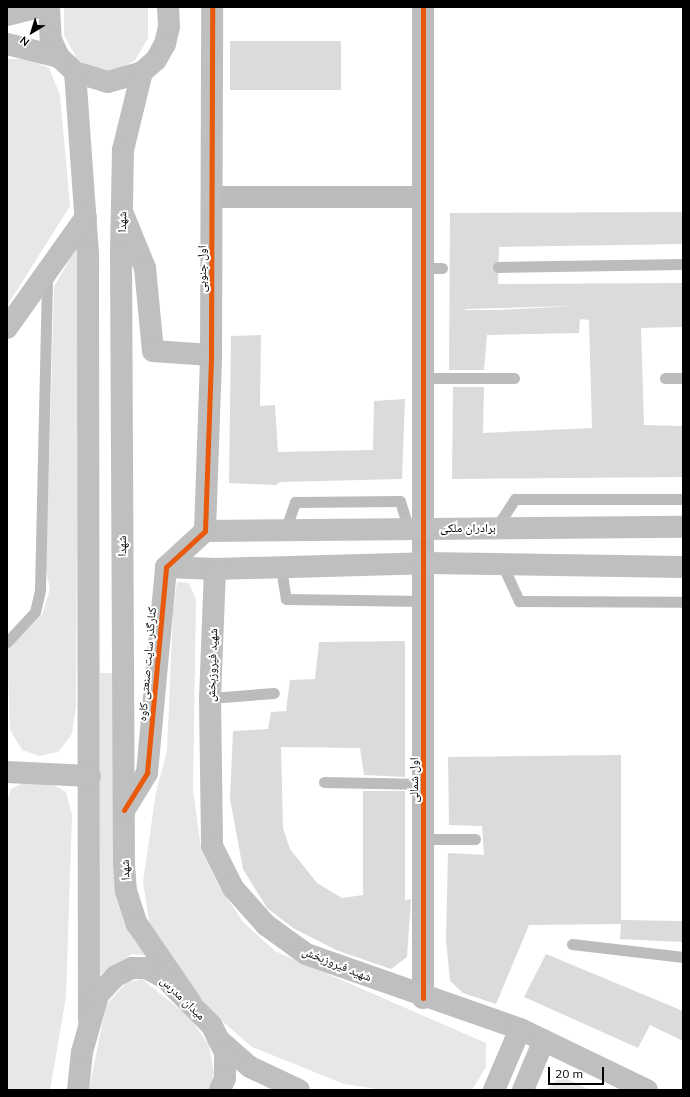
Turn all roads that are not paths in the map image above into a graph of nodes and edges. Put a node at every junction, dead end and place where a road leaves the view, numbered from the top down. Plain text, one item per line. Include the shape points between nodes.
1 (40, 7) edge
2 (49, 7) edge
3 (168, 7) edge
4 (212, 7) edge
5 (423, 7) edge
6 (7, 15) edge
7 (7, 44) edge
8 (59, 57) junction
9 (75, 72) junction
10 (142, 72) junction
11 (212, 197) junction
12 (421, 197) junction
13 (122, 212) junction
14 (86, 217) junction
15 (683, 264) edge
16 (498, 267) dead end
17 (47, 272) junction
18 (7, 328) edge
19 (212, 355) junction
20 (422, 378) junction
21 (514, 378) dead end
22 (665, 378) dead end
23 (683, 378) edge
24 (683, 498) edge
25 (683, 527) edge
26 (416, 528) junction
27 (496, 528) junction
28 (205, 531) junction
29 (285, 531) junction
30 (425, 563) junction
31 (502, 564) junction
32 (166, 567) junction
33 (683, 567) edge
34 (281, 568) junction
35 (215, 569) junction
36 (425, 601) junction
37 (683, 602) edge
38 (7, 642) edge
39 (274, 693) dead end
40 (210, 698) junction
41 (7, 772) edge
42 (90, 776) junction
43 (324, 782) dead end
44 (424, 784) junction
45 (124, 810) junction
46 (424, 839) junction
47 (475, 839) dead end
48 (572, 944) dead end
49 (683, 957) edge
50 (423, 998) junction
51 (191, 1003) junction
52 (89, 1019) junction
53 (520, 1029) junction
54 (217, 1038) junction
55 (544, 1040) junction
56 (78, 1090) edge
57 (220, 1090) edge
58 (299, 1090) edge
59 (494, 1090) edge
60 (523, 1090) edge
61 (647, 1090) edge

1 - 6 main road
2 - 8 main road via 50,40
3 - 10 main road via 169,26 165,44 156,60
4 - 11 main road, اول جنوبی
5 - 12 street
7 - 8 main road
8 - 9 main road
9 - 10 main road via 108,82
9 - 14 main road
10 - 13 main road, شهدا via 123,150
11 - 12 street
11 - 19 main road, اول جنوبی
12 - 20 street via 432,268
13 - 19 main road via 145,268 153,351
13 - 45 main road, شهدا
14 - 17 main road
14 - 42 main road
15 - 16 lane
17 - 18 main road
17 - 38 lane via 40,590 35,612
19 - 28 main road, اول جنوبی
20 - 21 lane
20 - 26 street
22 - 23 lane
24 - 27 lane via 515,499
25 - 27 main road, برادران ملکی
26 - 27 main road, برادران ملکی
26 - 29 main road, برادران ملکی
26 - 29 lane via 400,501 295,502
26 - 30 street, اول شمالی
28 - 29 main road, برادران ملکی
28 - 32 main road
30 - 31 main road
30 - 34 main road
30 - 36 street, اول شمالی
31 - 33 main road
31 - 37 lane via 519,601
32 - 35 main road
32 - 45 main road, کنارگذر سایت صنعتی کاوه via 147,773
34 - 35 main road
34 - 36 lane via 286,599
35 - 40 main road, شهید فیروزبخش
36 - 44 street, اول شمالی
39 - 40 lane
40 - 50 main road, شهید فیروزبخش via 212,846 233,888 266,925 306,954
41 - 42 main road
42 - 52 main road
43 - 44 lane
44 - 46 street, اول شمالی
45 - 51 main road, شهدا via 124,864 130,908
46 - 47 lane
46 - 50 street, اول شمالی
48 - 49 lane
50 - 53 main road, شهید فیروزبخش
51 - 52 main road, میدان مدرس via 165,978 146,968 132,968 116,976 98,995
51 - 54 main road, میدان مدرس
52 - 56 main road, میدان مدرس
53 - 55 main road, شهید فیروزبخش
53 - 59 main road
54 - 57 main road, میدان مدرس via 225,1053 225,1078
54 - 58 main road via 250,1067
55 - 60 main road
55 - 61 main road, شهید فیروزبخش

